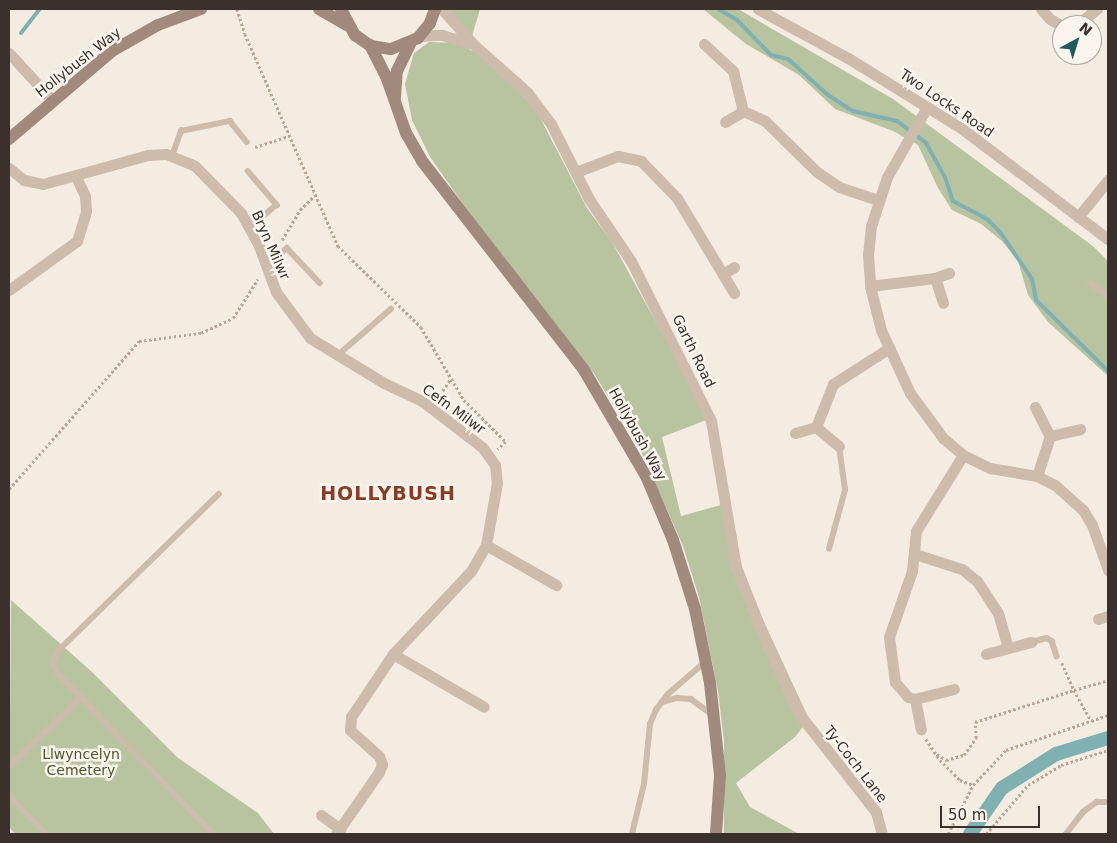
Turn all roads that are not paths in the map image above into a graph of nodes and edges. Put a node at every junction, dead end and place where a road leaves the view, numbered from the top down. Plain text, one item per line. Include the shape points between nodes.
1 (201, 9) edge
2 (319, 9) edge
3 (341, 9) edge
4 (434, 9) edge
5 (442, 9) edge
6 (758, 9) edge
7 (1041, 9) edge
8 (1052, 18) edge
9 (347, 25) junction
10 (420, 36) junction
11 (410, 44) junction
12 (473, 44) junction
13 (704, 44) dead end
14 (370, 45) junction
15 (9, 53) edge
16 (52, 100) junction
17 (395, 105) junction
18 (927, 107) junction
19 (743, 111) junction
20 (725, 122) dead end
21 (9, 139) edge
22 (247, 142) road end
23 (172, 156) junction
24 (9, 168) edge
25 (248, 171) dead end
26 (576, 172) junction
27 (76, 177) junction
28 (1108, 180) edge
29 (878, 200) junction
30 (1078, 217) junction
31 (250, 228) junction
32 (1108, 239) edge
33 (266, 265) junction
34 (734, 267) dead end
35 (949, 273) dead end
36 (722, 274) junction
37 (935, 278) junction
38 (320, 284) dead end
39 (1090, 284) dead end
40 (870, 286) junction
41 (9, 290) edge
42 (734, 293) dead end
43 (1108, 297) edge
44 (943, 304) dead end
45 (391, 309) dead end
46 (296, 324) joint
47 (889, 348) junction
48 (337, 356) junction
49 (1035, 407) dead end
50 (816, 427) junction
51 (1080, 429) dead end
52 (796, 433) dead end
53 (1050, 436) junction
54 (839, 446) joint
55 (963, 455) junction
56 (1037, 476) junction
57 (219, 494) dead end
58 (486, 545) junction
59 (1105, 547) edge
60 (828, 549) dead end
61 (915, 554) junction
62 (1108, 570) edge
63 (556, 585) dead end
64 (1031, 642) joint
65 (1008, 648) junction
66 (393, 654) junction
67 (986, 654) dead end
68 (1057, 656) road end
69 (706, 662) junction
70 (954, 689) dead end
71 (80, 698) junction
72 (915, 699) junction
73 (662, 702) junction
74 (484, 707) dead end
75 (800, 715) joint
76 (714, 716) junction
77 (921, 729) road end
78 (9, 767) edge
79 (9, 796) edge
80 (1108, 802) edge
81 (321, 815) dead end
82 (338, 832) edge
83 (47, 834) edge
84 (214, 834) edge
85 (632, 834) edge
86 (716, 834) edge
87 (882, 834) edge
88 (1066, 834) edge

1 - 16 street, Hollybush Way via 177,16 134,37
2 - 9 street, Hollybush Way
3 - 9 street, Hollybush Way
4 - 10 street, Hollybush Way via 430,23
5 - 12 street, Garth Road
6 - 18 street, Two Locks Road via 848,58
7 - 8 street
9 - 14 street, Hollybush Way
10 - 11 street, Hollybush Way
10 - 12 street, Garth Road via 442,35
11 - 14 street, Hollybush Way via 391,49
11 - 17 street, Hollybush Way via 397,71
12 - 26 street, Garth Road via 527,92 563,144
13 - 19 street via 733,71
14 - 17 street, Hollybush Way via 386,76
15 - 16 street
16 - 21 street, Hollybush Way
17 - 69 street, Hollybush Way via 406,134 440,188 584,370 619,426 646,476 673,540 695,609
18 - 29 street
18 - 30 street, Two Locks Road via 961,128
19 - 20 street
19 - 29 street via 765,121 817,172 839,187
22 - 23 lane via 230,121 181,131
23 - 27 street, Bryn Milwr via 148,155 128,159
23 - 31 street, Bryn Milwr via 195,166 208,177
24 - 27 street, Bryn Milwr via 33,183
25 - 31 lane via 277,206
26 - 36 street via 618,156 641,161 677,198
26 - 75 street, Garth Road via 588,199 631,261 711,421 736,567 767,645
27 - 41 street via 85,196 86,211 77,241
28 - 30 street
29 - 40 street via 868,254
30 - 32 street, Two Locks Road
31 - 33 street, Bryn Milwr
33 - 38 lane via 287,248
33 - 46 street, Bryn Milwr via 276,292
34 - 36 street
35 - 37 street
36 - 42 street
37 - 40 street
37 - 44 street
39 - 43 lane
40 - 47 street
45 - 48 lane
46 - 48 street, Cefn Milwr
47 - 50 street via 833,384
47 - 55 street via 926,417
48 - 58 street, Cefn Milwr via 432,408 483,448 495,465 498,483
49 - 53 street
50 - 52 street
50 - 54 street
51 - 53 street
53 - 56 street
54 - 60 lane via 845,490
55 - 56 street via 990,468
55 - 61 street via 916,532
56 - 59 street via 1055,485 1083,510
57 - 71 lane via 57,652 53,664 57,673
58 - 63 street
58 - 66 street, Cefn Milwr via 471,571
59 - 62 street
61 - 65 street via 962,569 977,581 998,613
61 - 72 street via 893,624 889,650 895,682 908,697
64 - 65 street
64 - 68 lane via 1047,638 1052,641
65 - 67 street
66 - 74 street
66 - 82 street, Cefn Milwr via 351,717 350,730 380,756 382,764
69 - 73 lane
69 - 76 street, Hollybush Way
70 - 72 street
71 - 78 lane
71 - 84 lane
72 - 77 street
73 - 76 lane via 691,699
73 - 85 lane via 650,724 644,784
75 - 87 street, Ty-Coch Lane via 876,812
76 - 86 street, Hollybush Way via 720,775
79 - 83 lane
80 - 88 lane via 1097,802 1082,812
81 - 82 street

